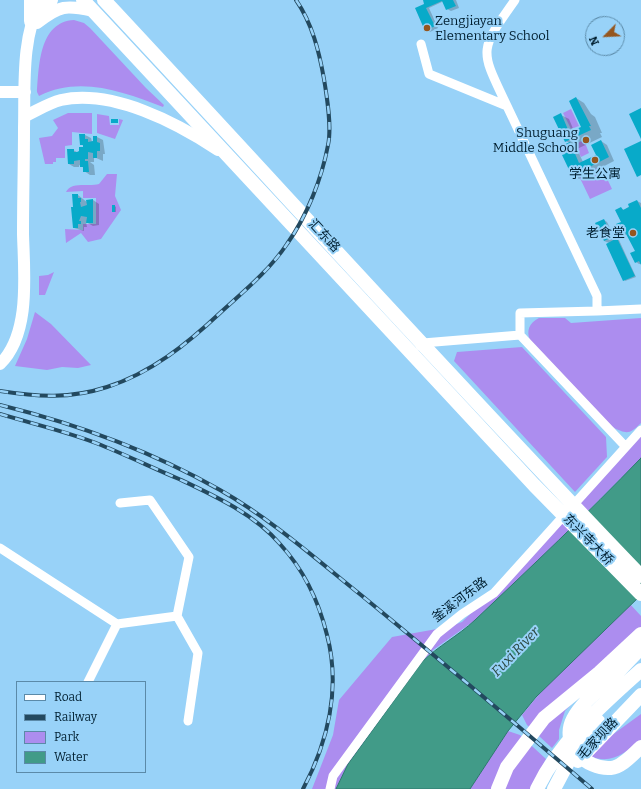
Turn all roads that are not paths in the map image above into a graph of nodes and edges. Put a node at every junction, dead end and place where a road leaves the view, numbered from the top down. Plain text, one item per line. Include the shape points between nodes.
1 (32, 0) edge
2 (41, 0) edge
3 (52, 0) edge
4 (83, 0) edge
5 (104, 0) edge
6 (515, 0) edge
7 (93, 11) junction
8 (33, 25) junction
9 (421, 44) dead end
10 (0, 92) edge
11 (25, 92) junction
12 (507, 106) junction
13 (25, 116) junction
14 (233, 160) junction
15 (641, 309) edge
16 (596, 311) junction
17 (520, 335) junction
18 (423, 343) junction
19 (412, 354) junction
20 (0, 364) edge
21 (641, 430) edge
22 (625, 446) junction
23 (543, 474) joint
24 (534, 485) joint
25 (120, 503) dead end
26 (0, 548) edge
27 (641, 576) edge
28 (641, 594) edge
29 (177, 616) junction
30 (117, 624) junction
31 (641, 634) edge
32 (641, 648) edge
33 (641, 670) edge
34 (641, 679) edge
35 (88, 681) edge
36 (641, 695) edge
37 (641, 710) edge
38 (188, 720) dead end
39 (641, 747) edge
40 (576, 756) junction
41 (330, 789) edge
42 (498, 789) edge
43 (537, 789) edge
44 (554, 789) edge
45 (562, 789) edge

1 - 8 highway
2 - 8 main road
3 - 8 main road
4 - 7 main road, 汇东路
5 - 18 main road, 汇东路
6 - 12 street via 492,32 486,47 487,62
7 - 8 main road via 75,7 58,8
7 - 14 main road, 汇东路
8 - 11 main road
9 - 12 street via 429,74
10 - 11 main road
11 - 13 main road
12 - 16 street via 597,296
13 - 14 main road via 59,101 73,98 111,102 188,131
13 - 20 main road via 22,310 15,341
14 - 19 main road, 汇东路
15 - 16 street
16 - 17 street via 520,313
17 - 18 street
17 - 22 street
18 - 19 street
18 - 23 main road, 汇东路
19 - 24 main road, 汇东路
21 - 22 street, 釜溪河东路
22 - 41 street, 釜溪河东路 via 494,593 437,634 333,776
23 - 27 main road, 东兴寺大桥
24 - 28 main road, 东兴寺大桥
25 - 29 street via 150,500 189,557
26 - 30 street
29 - 30 street
29 - 38 street via 198,653
30 - 35 street
31 - 42 main road via 544,718 507,767
32 - 39 main road via 583,706 572,720 570,732 577,754 586,762 597,766 611,768
33 - 43 main road via 591,716 567,743
34 - 40 main road via 597,722
36 - 40 main road, 毛家坝路
37 - 40 main road
40 - 44 main road, 毛家坝路
40 - 45 main road, 毛家坝路

